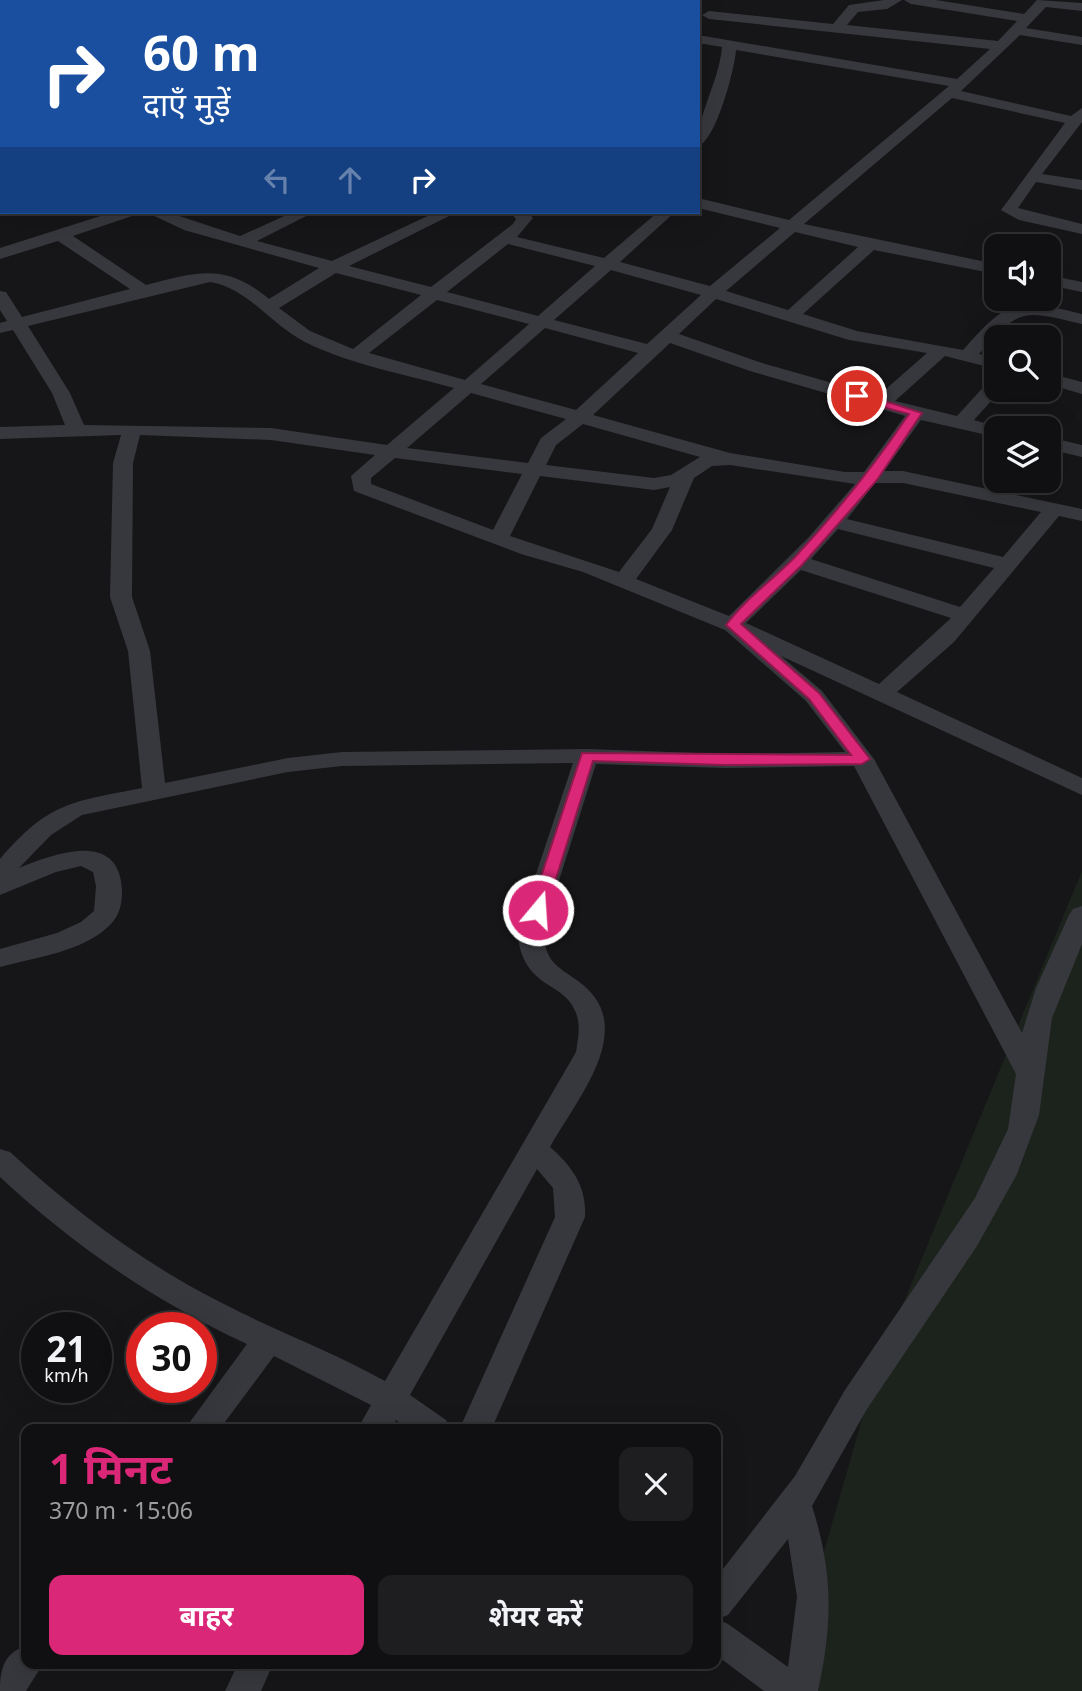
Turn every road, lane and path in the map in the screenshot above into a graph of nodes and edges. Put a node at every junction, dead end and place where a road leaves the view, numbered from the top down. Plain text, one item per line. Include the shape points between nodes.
1 (717, 0) edge
2 (895, 0) edge
3 (911, 0) edge
4 (1044, 1) edge
5 (1082, 7) edge
6 (709, 15) junction
7 (1022, 25) junction
8 (837, 28) junction
9 (700, 39) edge
10 (1082, 41) edge
11 (729, 43) junction
12 (1002, 46) junction
13 (955, 89) junction
14 (1077, 124) edge
15 (700, 137) edge
16 (1034, 177) junction
17 (1082, 185) edge
18 (700, 203) edge
19 (123, 214) edge
20 (160, 214) edge
21 (302, 214) edge
22 (445, 214) edge
23 (520, 214) edge
24 (665, 214) edge
25 (793, 226) junction
26 (1082, 229) edge
27 (61, 235) junction
28 (503, 238) junction
29 (241, 242) junction
30 (870, 245) junction
31 (0, 254) edge
32 (606, 265) junction
33 (334, 267) junction
34 (984, 267) edge
35 (1061, 283) edge
36 (1082, 287) edge
37 (145, 292) junction
38 (714, 292) junction
39 (432, 293) junction
40 (0, 296) edge
41 (269, 307) junction
42 (792, 315) junction
43 (1082, 319) edge
44 (539, 323) junction
45 (19, 324) junction
46 (0, 328) edge
47 (668, 336) junction
48 (941, 350) junction
49 (651, 351) junction
50 (356, 355) junction
51 (967, 356) junction
52 (984, 361) edge
53 (1061, 382) edge
54 (468, 386) junction
55 (1082, 388) edge
56 (984, 398) edge
57 (882, 403) junction
58 (916, 413) junction
59 (578, 419) junction
60 (961, 424) junction
61 (76, 429) junction
62 (132, 429) junction
63 (984, 429) edge
64 (0, 433) edge
65 (1061, 446) edge
66 (1082, 451) edge
67 (392, 452) junction
68 (730, 459) junction
69 (535, 468) junction
70 (686, 474) junction
71 (873, 478) junction
72 (1054, 510) junction
73 (1082, 515) edge
74 (833, 522) junction
75 (499, 538) junction
76 (798, 562) junction
77 (1009, 565) junction
78 (622, 581) junction
79 (965, 615) junction
80 (733, 625) junction
81 (883, 694) junction
82 (587, 756) junction
83 (862, 759) junction
84 (1082, 787) edge
85 (154, 792) junction
86 (0, 875) edge
87 (0, 887) edge
88 (1082, 915) edge
89 (0, 958) edge
90 (1032, 1078) junction
91 (536, 1151) junction
92 (0, 1160) edge
93 (269, 1339) junction
94 (389, 1397) junction
95 (205, 1424) edge
96 (376, 1424) edge
97 (427, 1424) edge
98 (478, 1424) edge
99 (795, 1504) junction
100 (721, 1598) edge
101 (721, 1639) edge
102 (21, 1669) edge
103 (254, 1669) edge
104 (5, 1691) edge
105 (243, 1691) edge
106 (792, 1691) edge
107 (800, 1691) edge

1 - 6 street
2 - 8 street via 854,8
3 - 7 street
4 - 5 street
4 - 7 street
6 - 8 street
6 - 9 street
7 - 10 street
7 - 12 street
8 - 12 street
9 - 11 street
11 - 13 street
11 - 15 street via 713,109
12 - 13 street
13 - 14 street
13 - 25 street
14 - 16 street
16 - 17 street
16 - 26 street via 1011,201 1009,210
18 - 25 street
19 - 27 street
20 - 29 street
21 - 29 street
22 - 33 street
23 - 28 street via 523,222
24 - 32 street
25 - 30 street
25 - 38 street
27 - 31 street
27 - 37 street
28 - 32 street
28 - 39 street
29 - 33 street
30 - 34 street
30 - 42 street
32 - 38 street
32 - 44 street
33 - 39 street
33 - 41 street
35 - 36 street
37 - 41 street via 214,276 228,278
37 - 45 street
38 - 42 street
38 - 47 street
39 - 44 street
39 - 50 street
40 - 45 street
41 - 50 street via 304,335
42 - 48 street via 855,335
43 - 51 street via 1031,307 1010,311
44 - 49 street
44 - 54 street
45 - 46 street
45 - 61 street via 61,393
47 - 49 street
47 - 57 street
48 - 51 street
48 - 57 street
49 - 59 street
50 - 54 street
51 - 52 street
53 - 55 street
54 - 59 street
54 - 67 street
56 - 60 street
57 - 58 street
58 - 60 street
58 - 71 street
59 - 68 street
59 - 69 street via 548,442
60 - 63 street
61 - 62 street
61 - 64 street
62 - 67 street via 271,433
62 - 85 street via 122,463 121,597 139,651
65 - 66 street
67 - 69 street
67 - 75 street via 361,476 360,488
68 - 70 street via 707,461
68 - 71 street via 845,478
69 - 70 street via 654,484
69 - 75 street
70 - 78 street via 662,530
71 - 72 street via 919,479
71 - 74 street
72 - 73 street
72 - 77 street
74 - 76 street
74 - 77 street
75 - 78 street
76 - 79 street
76 - 80 street
77 - 79 street
78 - 80 street
79 - 81 street
80 - 81 street
80 - 83 street via 814,696
81 - 84 street
82 - 83 street
82 - 85 street via 342,759
82 - 91 street via 529,946 544,971 583,996 593,1011 594,1035 584,1067
83 - 90 street
85 - 86 street via 75,809 53,820 32,836
87 - 89 street via 78,857 92,857 108,871 110,906 101,920 85,930
88 - 90 street via 1040,1014
90 - 99 street via 1018,1142 975,1221 844,1415
91 - 94 street
91 - 98 street via 568,1186 573,1201 570,1217
92 - 93 street via 118,1257 206,1309
93 - 94 street
93 - 95 street
94 - 96 street
94 - 97 street
99 - 100 street
99 - 107 street via 816,1587
101 - 106 street
102 - 104 street
103 - 105 street

